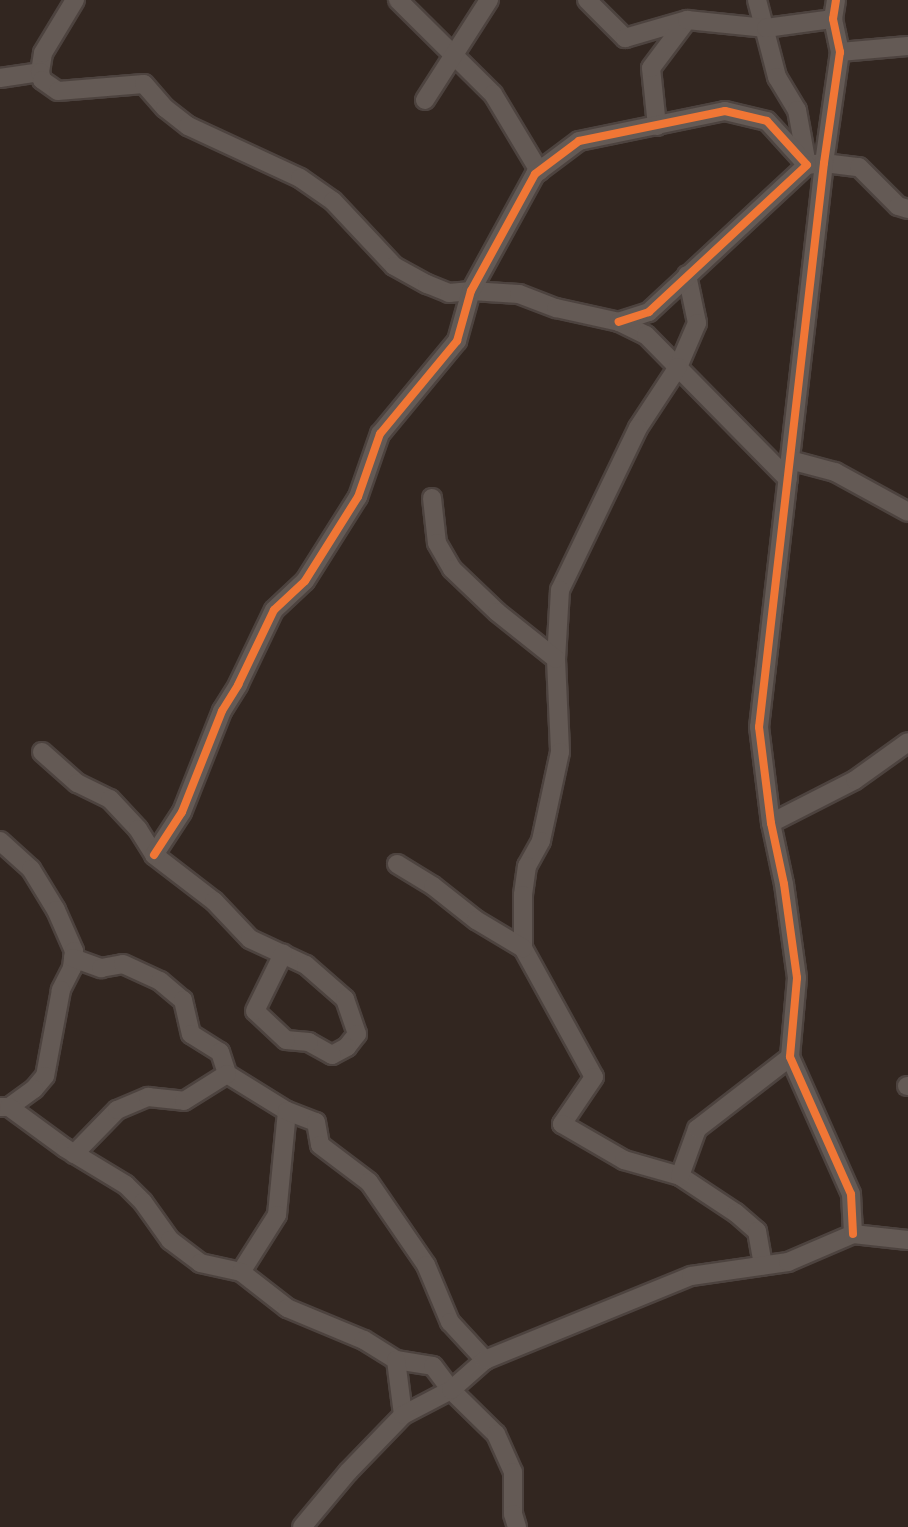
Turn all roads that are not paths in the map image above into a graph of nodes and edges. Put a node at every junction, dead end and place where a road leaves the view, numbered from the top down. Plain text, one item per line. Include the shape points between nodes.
1 (75, 0) edge
2 (398, 0) edge
3 (489, 0) edge
4 (587, 0) edge
5 (757, 0) edge
6 (836, 0) edge
7 (833, 19) junction
8 (687, 20) junction
9 (766, 28) junction
10 (908, 46) edge
11 (840, 52) junction
12 (453, 56) junction
13 (40, 72) junction
14 (0, 78) edge
15 (425, 100) dead end
16 (657, 126) junction
17 (816, 164) junction
18 (539, 171) junction
19 (908, 209) edge
20 (687, 275) junction
21 (471, 291) junction
22 (619, 322) junction
23 (678, 367) junction
24 (790, 460) junction
25 (788, 479) junction
26 (432, 498) dead end
27 (908, 512) edge
28 (556, 659) junction
29 (908, 742) edge
30 (42, 752) dead end
31 (771, 823) junction
32 (0, 841) edge
33 (154, 855) junction
34 (397, 864) dead end
35 (523, 948) junction
36 (284, 954) junction
37 (74, 958) junction
38 (790, 1058) junction
39 (227, 1074) junction
40 (5, 1107) edge
41 (287, 1111) junction
42 (74, 1154) junction
43 (680, 1176) junction
44 (853, 1234) junction
45 (908, 1240) edge
46 (763, 1265) junction
47 (241, 1272) junction
48 (396, 1360) junction
49 (485, 1360) junction
50 (451, 1390) junction
51 (403, 1414) junction
52 (302, 1527) edge
53 (517, 1527) edge

1 - 13 street via 43,53
2 - 12 street
3 - 12 street
4 - 8 street via 625,38
5 - 9 street
6 - 7 street
7 - 9 street
7 - 11 street
8 - 9 street
8 - 16 street via 651,69
9 - 17 street via 777,77 797,110
10 - 11 street
11 - 17 street
12 - 15 street
12 - 18 street via 493,94
13 - 14 street
13 - 21 street via 42,80 58,91 144,84 188,126 300,178 333,201 394,266 449,293
16 - 17 street via 725,111 767,121
16 - 18 street via 579,141
17 - 19 street via 859,167 898,206
17 - 20 street
17 - 24 street
18 - 21 street
20 - 22 street via 649,312
20 - 23 street via 697,323
21 - 22 street via 519,294 556,308
21 - 33 street via 457,341 380,434 358,497 305,581 274,610 222,711 182,812
22 - 23 street via 646,334
23 - 25 street
23 - 28 street via 638,428 560,590
24 - 25 street
24 - 27 street via 835,472
25 - 31 street via 759,727
26 - 28 street via 437,543 452,569
28 - 35 street via 560,752 542,841 527,866 522,895
29 - 31 street via 855,780
30 - 33 street via 77,783 110,800 138,829
31 - 38 street via 797,978
32 - 37 street via 31,868 63,925
33 - 36 street via 214,901 250,939
34 - 35 street
35 - 43 street via 594,1077 562,1124 624,1160
36 - 36 street via 306,965 345,999 357,1034 347,1047 332,1055 309,1042 286,1040 255,1011
37 - 39 street via 101,968 123,964 160,981 183,1000 191,1034 220,1052
37 - 40 street via 61,990 45,1076 34,1089
38 - 43 street via 697,1129
38 - 44 street via 852,1194
39 - 41 street
39 - 42 street via 184,1101 148,1097 117,1110
40 - 42 street
41 - 47 street via 277,1215
41 - 49 street via 316,1122 320,1145 369,1182 426,1265 450,1322
42 - 47 street via 126,1185 183,1252 200,1263
43 - 46 street via 757,1231
44 - 45 street
44 - 46 street via 788,1262
46 - 49 street via 691,1276
47 - 48 street via 287,1308 364,1340
48 - 50 street via 434,1366
48 - 51 street
49 - 50 street
50 - 51 street
50 - 53 street via 496,1434 513,1472 513,1514
51 - 52 street

